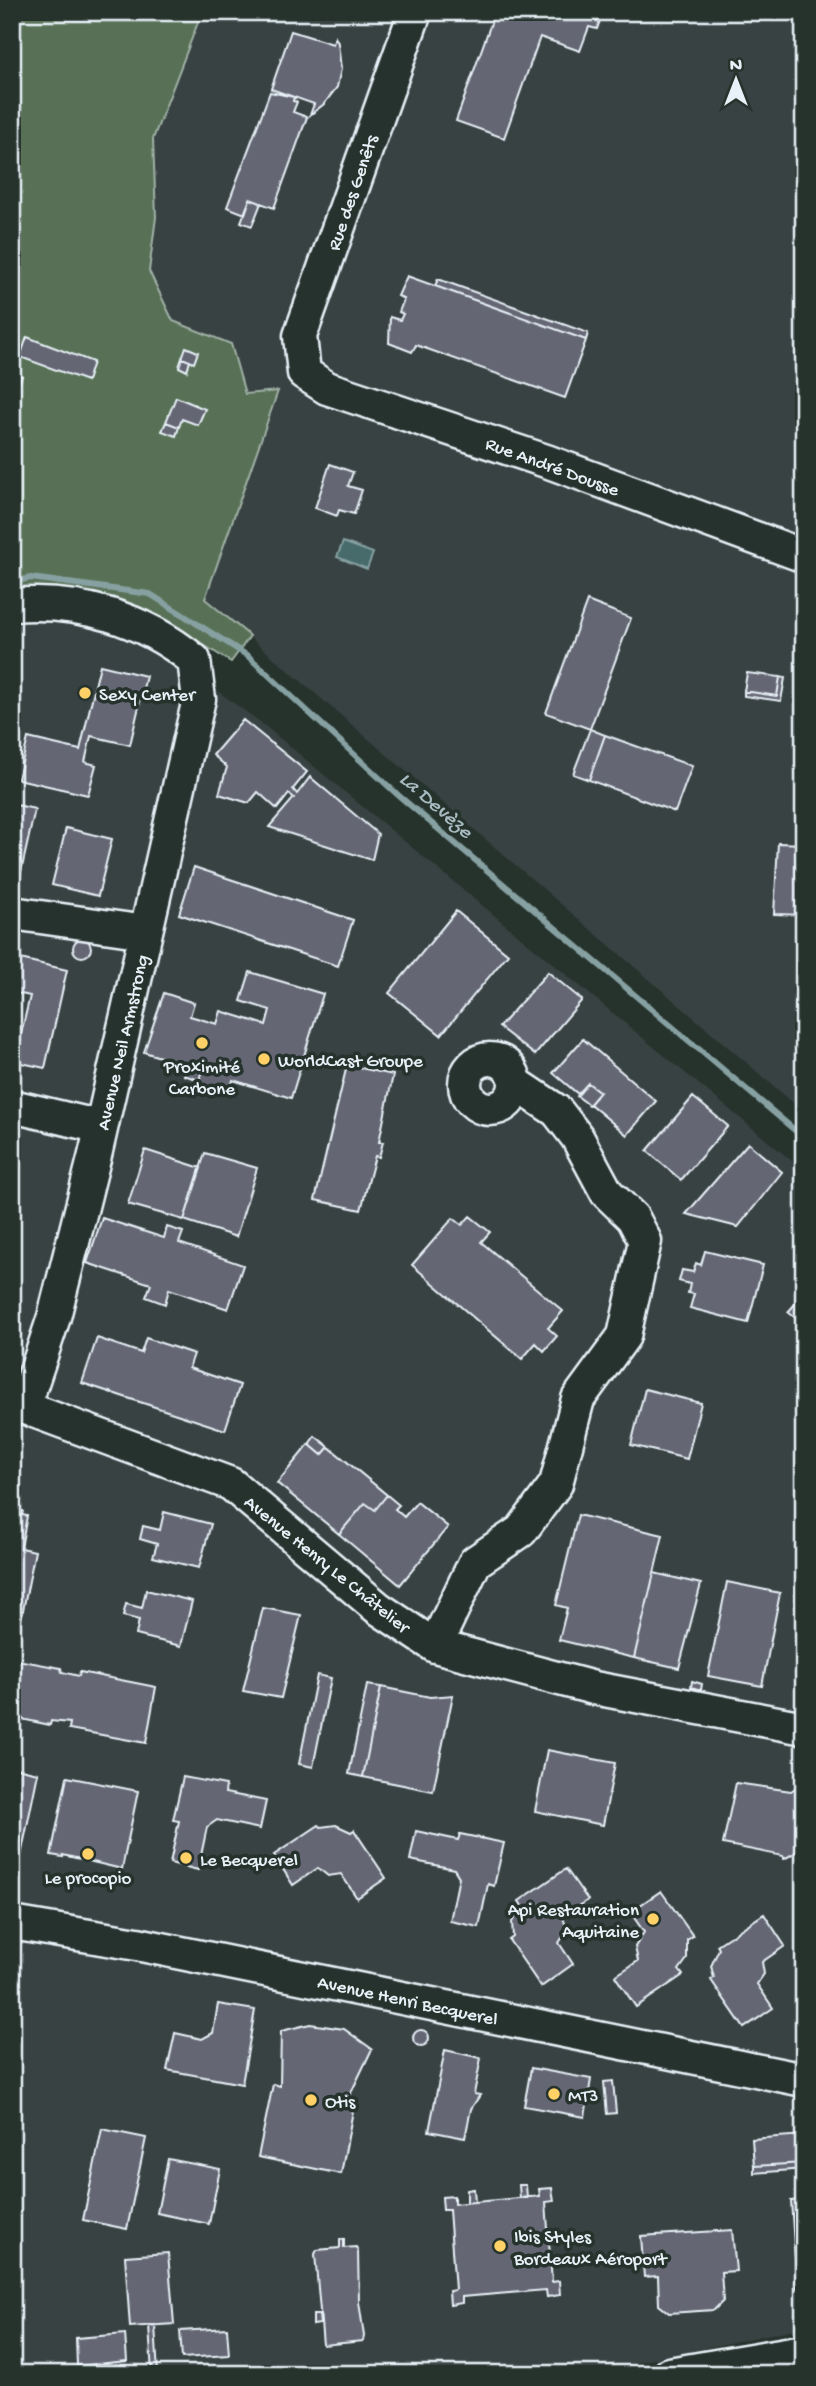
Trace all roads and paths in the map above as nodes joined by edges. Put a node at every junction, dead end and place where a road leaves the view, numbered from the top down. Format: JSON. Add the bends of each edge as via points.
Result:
{"nodes":[{"id":1,"x":415,"y":12,"type":"edge"},
{"id":2,"x":304,"y":373,"type":"joint"},
{"id":3,"x":804,"y":556,"type":"edge"},
{"id":4,"x":12,"y":605,"type":"edge"},
{"id":5,"x":12,"y":912,"type":"edge"},
{"id":6,"x":146,"y":932,"type":"junction"},
{"id":7,"x":515,"y":1083,"type":"dead end"},
{"id":8,"x":12,"y":1106,"type":"edge"},
{"id":9,"x":102,"y":1127,"type":"junction"},
{"id":10,"x":18,"y":1405,"type":"edge"},
{"id":11,"x":435,"y":1646,"type":"junction"},
{"id":12,"x":804,"y":1728,"type":"edge"},
{"id":13,"x":12,"y":1923,"type":"edge"},
{"id":14,"x":804,"y":2080,"type":"edge"},
{"id":15,"x":804,"y":2351,"type":"edge"},
{"id":16,"x":669,"y":2374,"type":"edge"}],
"edges":[{"from":1,"to":2,"type":"street","name":"Rue des Genêts","via":[[300,336]]},
{"from":2,"to":3,"type":"street","name":"Rue André Dousse","via":[[327,388],[549,462]]},
{"from":4,"to":6,"type":"street","name":"Avenue Neil Armstrong","via":[[88,609],[137,623],[194,660],[199,699]]},
{"from":5,"to":6,"type":"street"},
{"from":6,"to":9,"type":"street","name":"Avenue Neil Armstrong"},
{"from":7,"to":11,"type":"street","via":[[557,1111],[577,1137],[607,1193],[633,1218],[645,1241],[624,1336],[578,1399],[556,1484],[520,1531],[475,1562]]},
{"from":8,"to":9,"type":"street"},
{"from":9,"to":10,"type":"street","name":"Avenue Neil Armstrong","via":[[54,1317]]},
{"from":10,"to":11,"type":"street","name":"Avenue Henry Le Châtelier","via":[[232,1484],[378,1608]]},
{"from":11,"to":12,"type":"street","name":"Avenue Henry Le Châtelier","via":[[594,1688]]},
{"from":13,"to":14,"type":"street","name":"Avenue Henri Becquerel","via":[[137,1944]]},
{"from":15,"to":16,"type":"street"}]}
